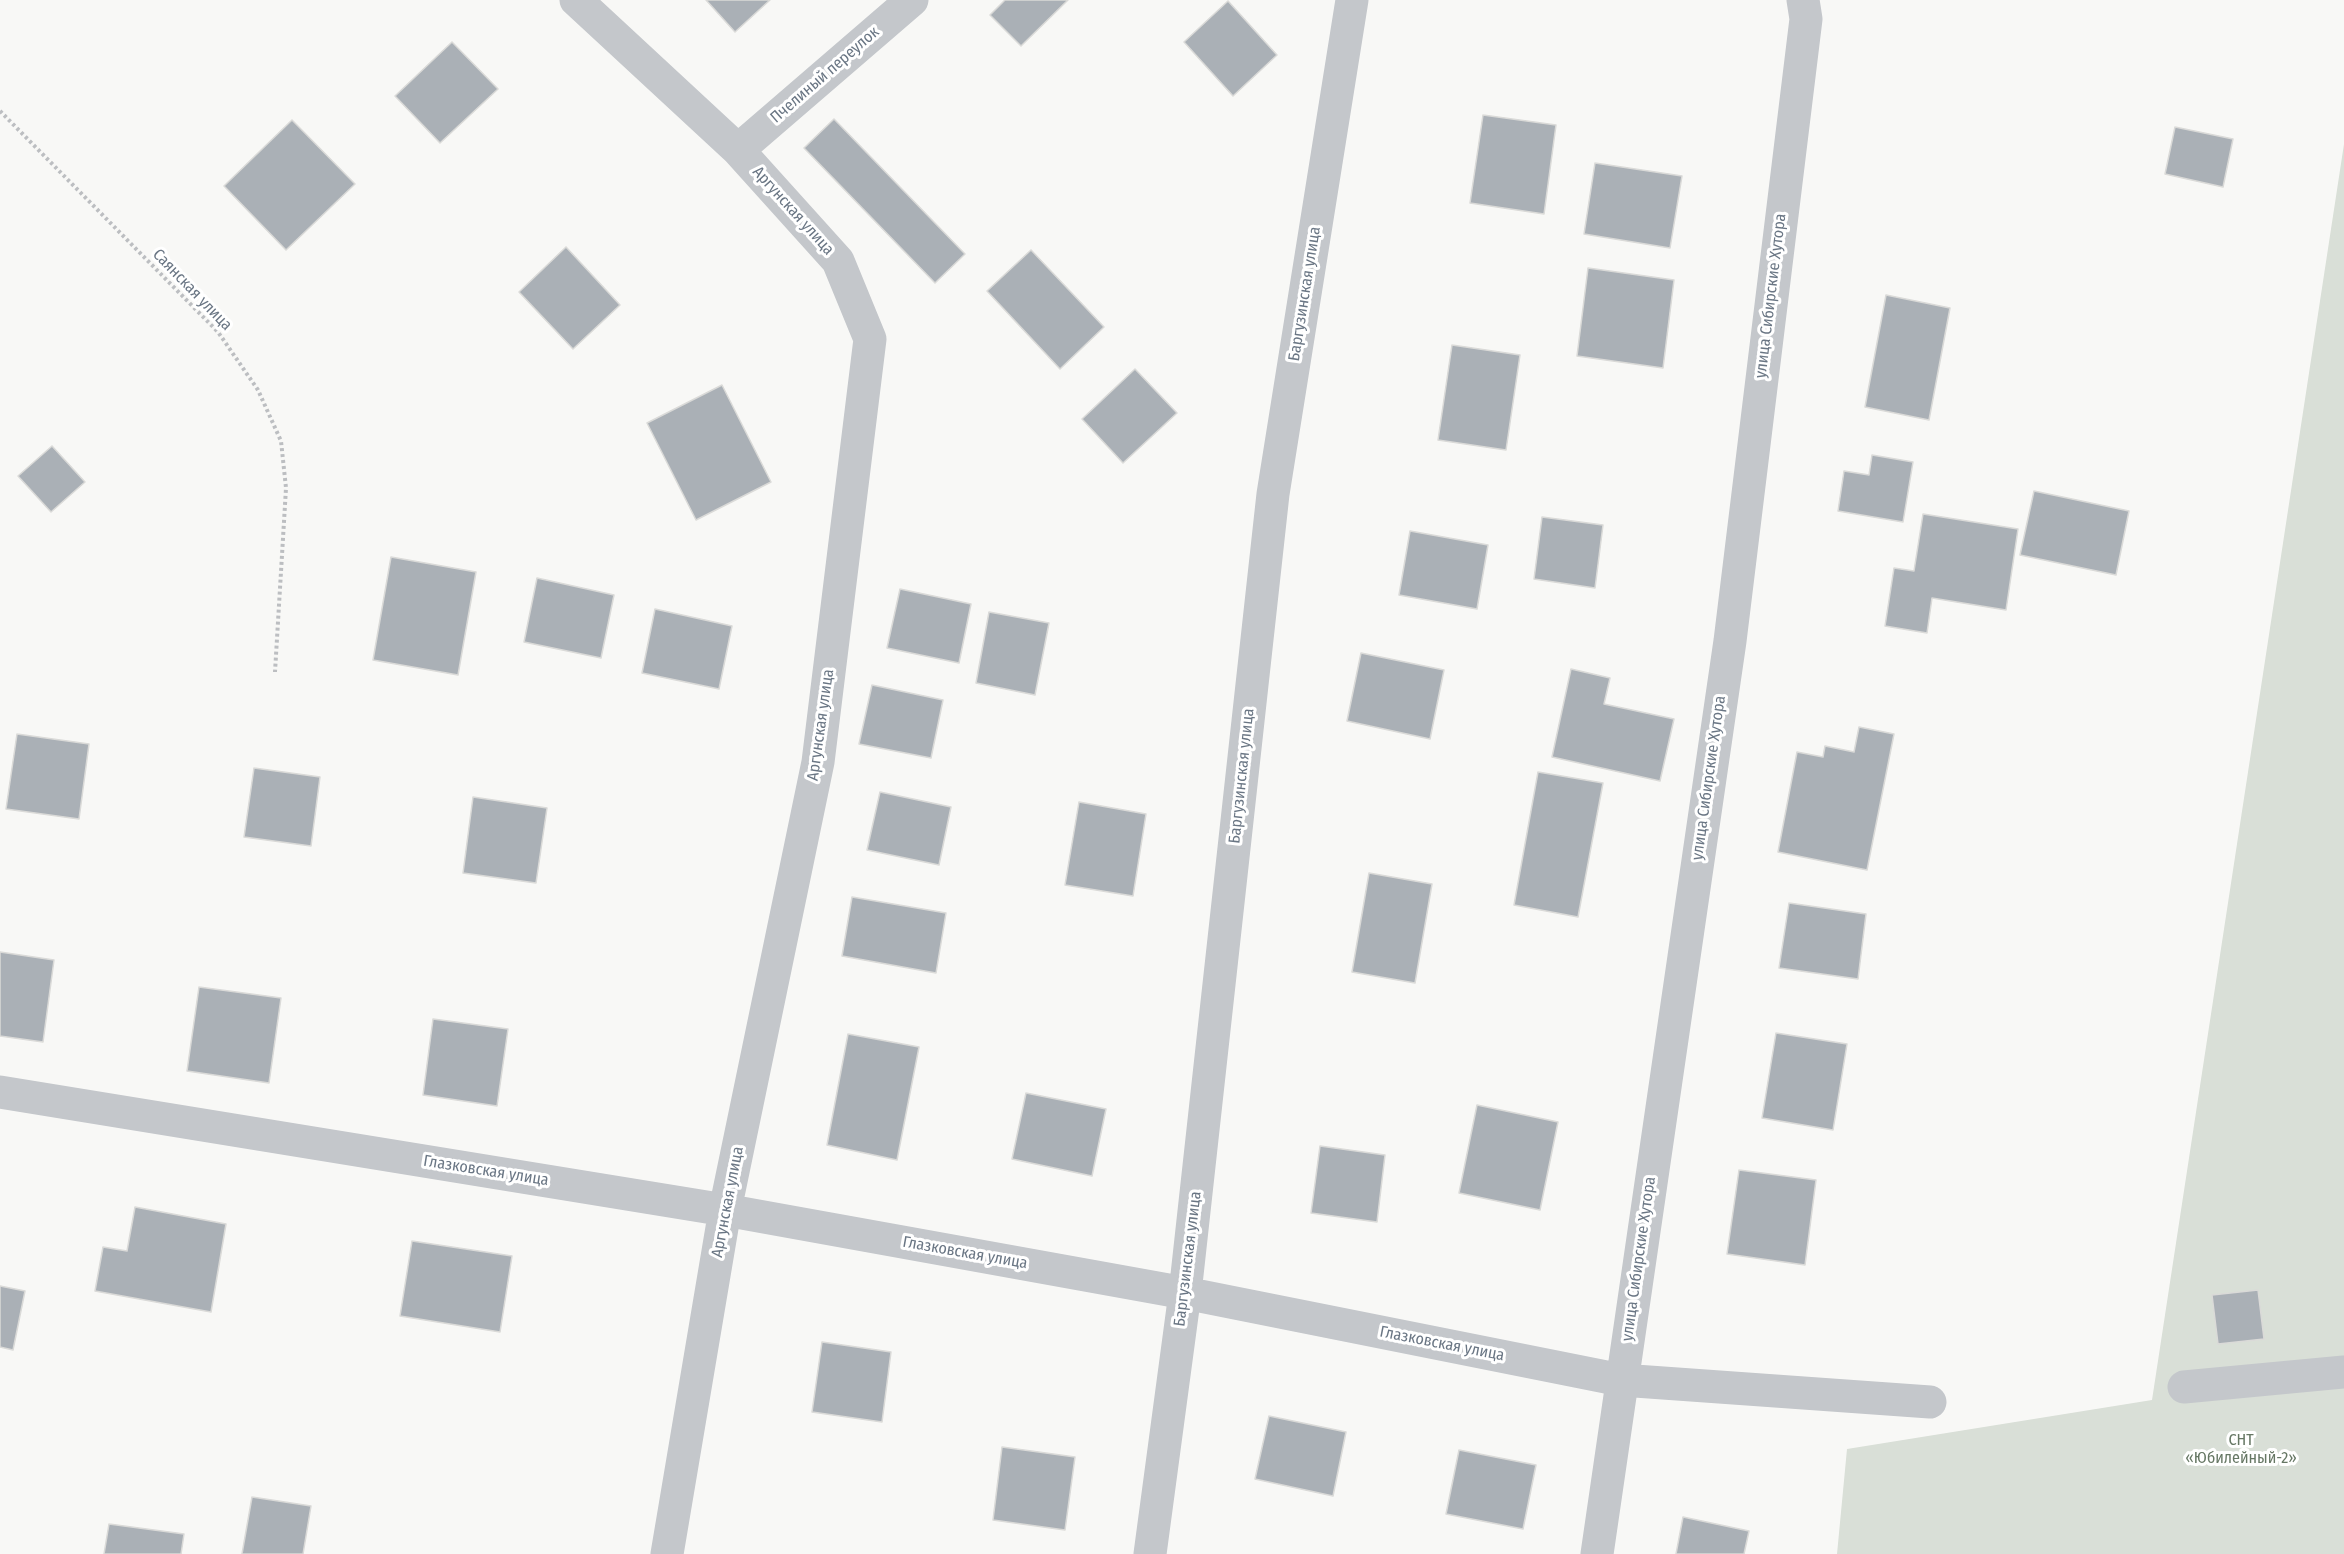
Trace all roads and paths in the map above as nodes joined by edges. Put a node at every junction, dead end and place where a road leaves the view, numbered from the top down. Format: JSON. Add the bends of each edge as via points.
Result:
{"nodes":[{"id":1,"x":576,"y":0,"type":"edge"},
{"id":2,"x":912,"y":0,"type":"edge"},
{"id":3,"x":1352,"y":0,"type":"edge"},
{"id":4,"x":1803,"y":0,"type":"edge"},
{"id":5,"x":0,"y":111,"type":"edge"},
{"id":6,"x":738,"y":150,"type":"junction"},
{"id":7,"x":275,"y":672,"type":"dead end"},
{"id":8,"x":0,"y":1092,"type":"edge"},
{"id":9,"x":725,"y":1210,"type":"junction"},
{"id":10,"x":1185,"y":1293,"type":"junction"},
{"id":11,"x":2344,"y":1372,"type":"edge"},
{"id":12,"x":1621,"y":1380,"type":"junction"},
{"id":13,"x":2184,"y":1387,"type":"dead end"},
{"id":14,"x":1930,"y":1402,"type":"dead end"},
{"id":15,"x":667,"y":1554,"type":"edge"},
{"id":16,"x":1150,"y":1554,"type":"edge"},
{"id":17,"x":1597,"y":1554,"type":"edge"}],
"edges":[{"from":1,"to":6,"type":"street","name":"Аргунская улица"},
{"from":2,"to":6,"type":"street","name":"Пчелиный переулок"},
{"from":3,"to":10,"type":"street","name":"Баргузинская улица","via":[[1273,494]]},
{"from":4,"to":12,"type":"street","name":"улица Сибирские Хутора","via":[[1806,19],[1730,641]]},
{"from":5,"to":7,"type":"path","name":"Саянская улица","via":[[218,332],[258,390],[281,441],[286,488]]},
{"from":6,"to":9,"type":"street","name":"Аргунская улица","via":[[838,261],[870,339],[818,762]]},
{"from":8,"to":9,"type":"street","name":"Глазковская улица"},
{"from":9,"to":10,"type":"street","name":"Глазковская улица"},
{"from":9,"to":15,"type":"street","name":"Аргунская улица"},
{"from":10,"to":12,"type":"street","name":"Глазковская улица"},
{"from":10,"to":16,"type":"street","name":"Баргузинская улица"},
{"from":11,"to":13,"type":"street"},
{"from":12,"to":14,"type":"street","name":"Глазковская улица"},
{"from":12,"to":17,"type":"street","name":"улица Сибирские Хутора"}]}
